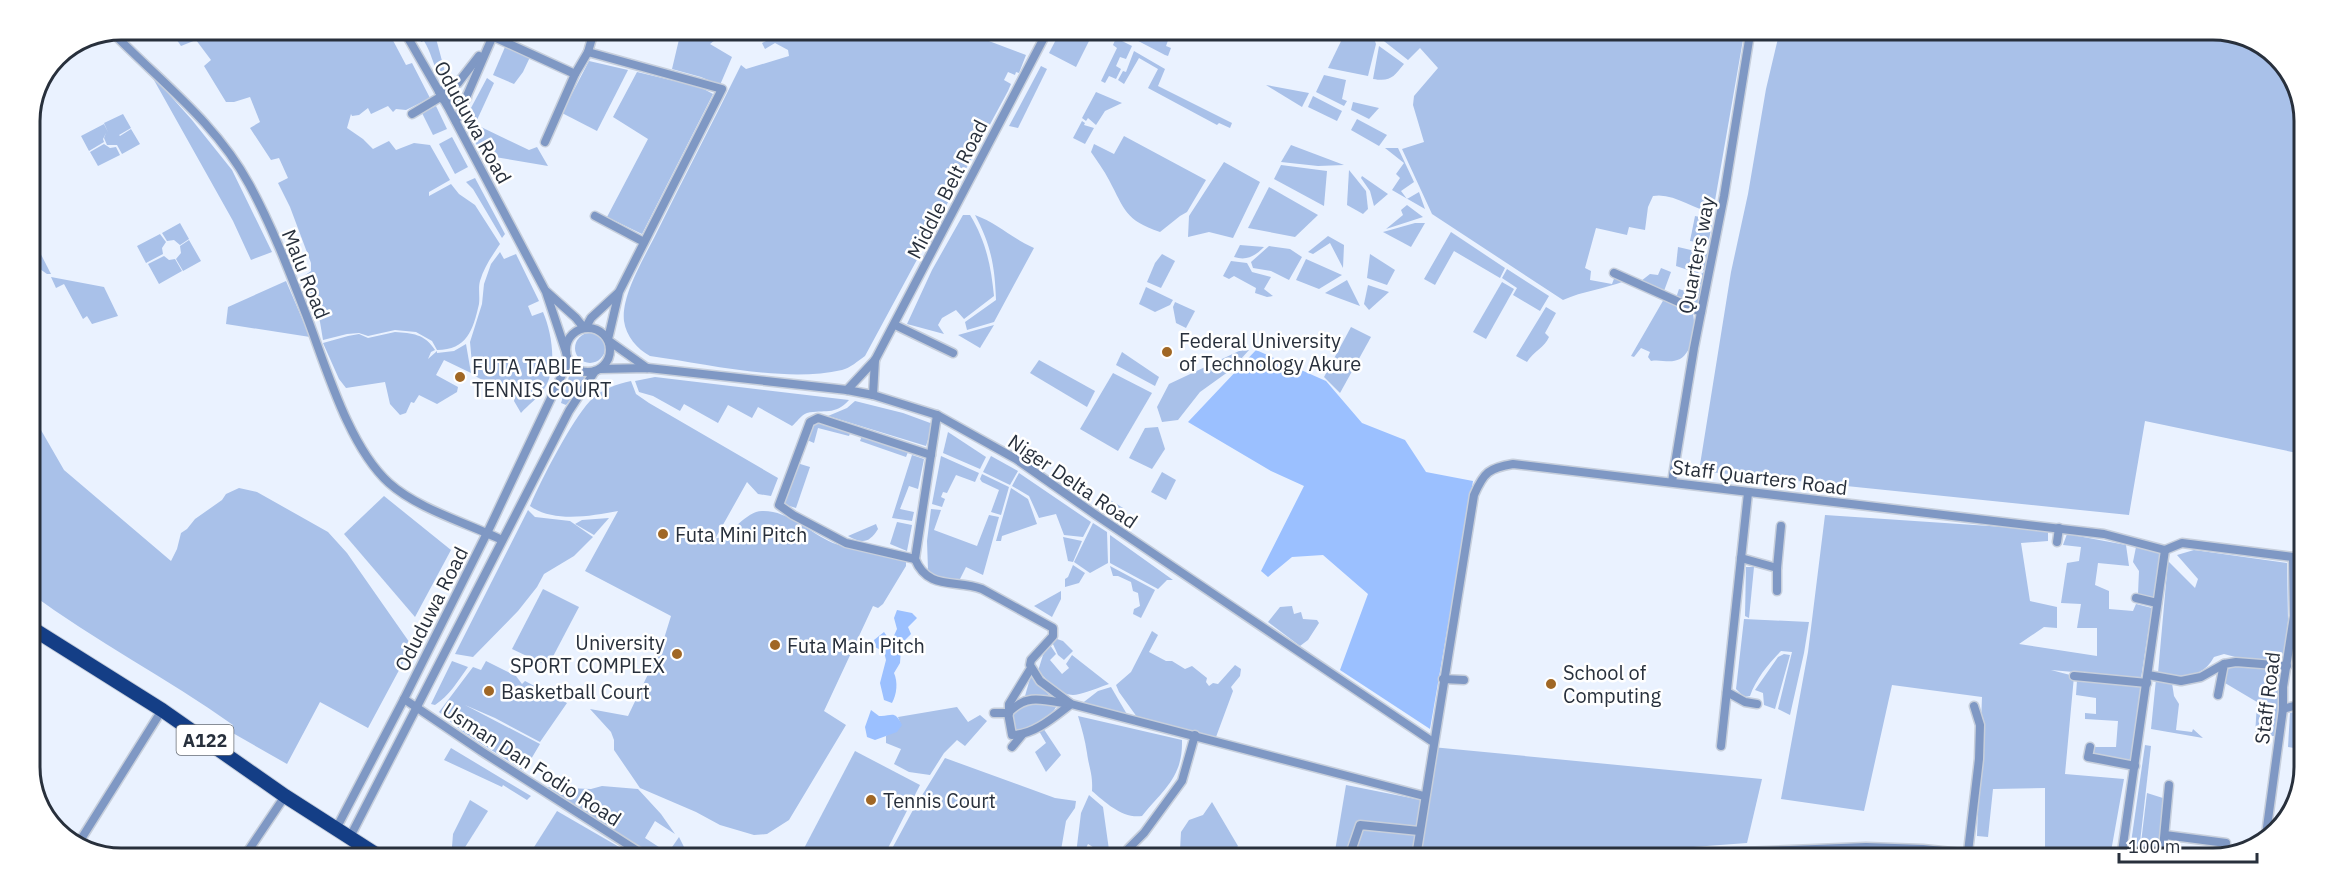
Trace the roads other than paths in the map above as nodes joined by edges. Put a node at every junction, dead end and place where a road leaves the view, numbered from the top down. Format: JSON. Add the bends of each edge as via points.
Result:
{"nodes":[{"id":1,"x":122,"y":41,"type":"edge"},
{"id":2,"x":410,"y":41,"type":"edge"},
{"id":3,"x":489,"y":41,"type":"edge"},
{"id":4,"x":491,"y":41,"type":"edge"},
{"id":5,"x":510,"y":41,"type":"edge"},
{"id":6,"x":591,"y":41,"type":"edge"},
{"id":7,"x":1042,"y":41,"type":"edge"},
{"id":8,"x":1749,"y":41,"type":"edge"},
{"id":9,"x":588,"y":52,"type":"junction"},
{"id":10,"x":575,"y":74,"type":"junction"},
{"id":11,"x":441,"y":96,"type":"junction"},
{"id":12,"x":467,"y":98,"type":"junction"},
{"id":13,"x":412,"y":114,"type":"dead end"},
{"id":14,"x":456,"y":121,"type":"junction"},
{"id":15,"x":544,"y":142,"type":"dead end"},
{"id":16,"x":595,"y":216,"type":"dead end"},
{"id":17,"x":644,"y":242,"type":"junction"},
{"id":18,"x":1614,"y":273,"type":"dead end"},
{"id":19,"x":546,"y":292,"type":"junction"},
{"id":20,"x":619,"y":292,"type":"junction"},
{"id":21,"x":1701,"y":312,"type":"junction"},
{"id":22,"x":895,"y":325,"type":"junction"},
{"id":23,"x":585,"y":327,"type":"junction"},
{"id":24,"x":609,"y":340,"type":"junction"},
{"id":25,"x":953,"y":353,"type":"dead end"},
{"id":26,"x":568,"y":356,"type":"junction"},
{"id":27,"x":875,"y":360,"type":"junction"},
{"id":28,"x":648,"y":368,"type":"junction"},
{"id":29,"x":598,"y":370,"type":"junction"},
{"id":30,"x":847,"y":390,"type":"junction"},
{"id":31,"x":873,"y":395,"type":"junction"},
{"id":32,"x":937,"y":415,"type":"junction"},
{"id":33,"x":931,"y":455,"type":"junction"},
{"id":34,"x":1672,"y":482,"type":"junction"},
{"id":35,"x":1748,"y":493,"type":"junction"},
{"id":36,"x":1781,"y":526,"type":"dead end"},
{"id":37,"x":2059,"y":528,"type":"junction"},
{"id":38,"x":487,"y":533,"type":"junction"},
{"id":39,"x":502,"y":540,"type":"junction"},
{"id":40,"x":2057,"y":542,"type":"dead end"},
{"id":41,"x":2166,"y":550,"type":"junction"},
{"id":42,"x":2294,"y":556,"type":"edge"},
{"id":43,"x":1741,"y":558,"type":"junction"},
{"id":44,"x":915,"y":559,"type":"junction"},
{"id":45,"x":1777,"y":568,"type":"junction"},
{"id":46,"x":1777,"y":591,"type":"dead end"},
{"id":47,"x":2136,"y":598,"type":"dead end"},
{"id":48,"x":2157,"y":603,"type":"junction"},
{"id":49,"x":2294,"y":616,"type":"edge"},
{"id":50,"x":41,"y":634,"type":"edge"},
{"id":51,"x":2224,"y":664,"type":"junction"},
{"id":52,"x":2287,"y":666,"type":"junction"},
{"id":53,"x":1031,"y":668,"type":"junction"},
{"id":54,"x":2073,"y":676,"type":"dead end"},
{"id":55,"x":1443,"y":679,"type":"junction"},
{"id":56,"x":2147,"y":679,"type":"junction"},
{"id":57,"x":1464,"y":680,"type":"dead end"},
{"id":58,"x":1727,"y":692,"type":"junction"},
{"id":59,"x":2218,"y":694,"type":"dead end"},
{"id":60,"x":404,"y":699,"type":"junction"},
{"id":61,"x":1757,"y":704,"type":"dead end"},
{"id":62,"x":1071,"y":705,"type":"junction"},
{"id":63,"x":1974,"y":706,"type":"dead end"},
{"id":64,"x":2294,"y":706,"type":"edge"},
{"id":65,"x":416,"y":707,"type":"junction"},
{"id":66,"x":2283,"y":709,"type":"junction"},
{"id":67,"x":162,"y":710,"type":"junction"},
{"id":68,"x":994,"y":712,"type":"dead end"},
{"id":69,"x":1008,"y":713,"type":"junction"},
{"id":70,"x":1022,"y":735,"type":"junction"},
{"id":71,"x":1195,"y":735,"type":"junction"},
{"id":72,"x":1433,"y":742,"type":"junction"},
{"id":73,"x":1722,"y":746,"type":"dead end"},
{"id":74,"x":1012,"y":747,"type":"dead end"},
{"id":75,"x":2090,"y":747,"type":"dead end"},
{"id":76,"x":2135,"y":766,"type":"junction"},
{"id":77,"x":2169,"y":785,"type":"dead end"},
{"id":78,"x":359,"y":786,"type":"junction"},
{"id":79,"x":371,"y":793,"type":"junction"},
{"id":80,"x":285,"y":796,"type":"junction"},
{"id":81,"x":1424,"y":796,"type":"junction"},
{"id":82,"x":336,"y":829,"type":"junction"},
{"id":83,"x":2267,"y":829,"type":"edge"},
{"id":84,"x":1419,"y":831,"type":"junction"},
{"id":85,"x":2165,"y":835,"type":"junction"},
{"id":86,"x":350,"y":837,"type":"junction"},
{"id":87,"x":82,"y":838,"type":"edge"},
{"id":88,"x":2225,"y":847,"type":"edge"},
{"id":89,"x":250,"y":848,"type":"edge"},
{"id":90,"x":366,"y":848,"type":"edge"},
{"id":91,"x":633,"y":848,"type":"edge"},
{"id":92,"x":1129,"y":848,"type":"edge"},
{"id":93,"x":1352,"y":848,"type":"edge"},
{"id":94,"x":1417,"y":848,"type":"edge"},
{"id":95,"x":1846,"y":848,"type":"edge"},
{"id":96,"x":1886,"y":848,"type":"edge"},
{"id":97,"x":1968,"y":848,"type":"edge"},
{"id":98,"x":2122,"y":848,"type":"edge"},
{"id":99,"x":2164,"y":848,"type":"edge"}],
"edges":[{"from":1,"to":38,"type":"street","name":"Malu Road","via":[[208,126],[244,176],[290,275],[331,383],[364,452],[377,470],[405,494]]},
{"from":2,"to":11,"type":"street","name":"Oduduwa Road"},
{"from":3,"to":11,"type":"street","via":[[458,83]]},
{"from":4,"to":12,"type":"street"},
{"from":5,"to":10,"type":"street"},
{"from":6,"to":9,"type":"street"},
{"from":7,"to":22,"type":"street","name":"Middle Belt Road"},
{"from":8,"to":21,"type":"street","name":"Quarters way"},
{"from":9,"to":10,"type":"street"},
{"from":9,"to":17,"type":"street","via":[[722,89]]},
{"from":10,"to":15,"type":"street"},
{"from":11,"to":12,"type":"street"},
{"from":11,"to":13,"type":"street"},
{"from":11,"to":14,"type":"street","name":"Oduduwa Road"},
{"from":12,"to":14,"type":"street"},
{"from":14,"to":19,"type":"street","name":"Oduduwa Road"},
{"from":16,"to":17,"type":"street"},
{"from":17,"to":20,"type":"street"},
{"from":18,"to":21,"type":"street"},
{"from":19,"to":23,"type":"street"},
{"from":19,"to":26,"type":"street"},
{"from":20,"to":23,"type":"street"},
{"from":20,"to":24,"type":"street"},
{"from":21,"to":34,"type":"street","name":"Quarters way"},
{"from":22,"to":25,"type":"street"},
{"from":22,"to":27,"type":"street","name":"Middle Belt Road"},
{"from":23,"to":24,"type":"street","via":[[602,332]]},
{"from":23,"to":26,"type":"street","via":[[570,337]]},
{"from":24,"to":28,"type":"street"},
{"from":24,"to":29,"type":"street","via":[[610,357]]},
{"from":26,"to":29,"type":"street","via":[[580,370]]},
{"from":26,"to":38,"type":"street","name":"Oduduwa Road"},
{"from":27,"to":30,"type":"street","name":"Middle Belt Road"},
{"from":27,"to":31,"type":"street","name":"Middle Belt Road"},
{"from":28,"to":29,"type":"street","name":"Niger Delta Road"},
{"from":28,"to":30,"type":"street","name":"Niger Delta Road"},
{"from":29,"to":39,"type":"street","via":[[569,411]]},
{"from":30,"to":31,"type":"street","name":"Niger Delta Road"},
{"from":31,"to":32,"type":"street","name":"Niger Delta Road"},
{"from":32,"to":33,"type":"street"},
{"from":32,"to":72,"type":"street","name":"Niger Delta Road","via":[[1016,459]]},
{"from":33,"to":44,"type":"street"},
{"from":33,"to":44,"type":"street","via":[[818,418],[810,422],[779,505],[846,543]]},
{"from":34,"to":35,"type":"street","name":"Staff Quarters Road"},
{"from":34,"to":55,"type":"street","name":"Staff Quarters Road","via":[[1514,464],[1488,471],[1474,495]]},
{"from":35,"to":37,"type":"street","name":"Staff Quarters Road"},
{"from":35,"to":43,"type":"street"},
{"from":36,"to":45,"type":"street"},
{"from":37,"to":40,"type":"street"},
{"from":37,"to":41,"type":"street","name":"Staff Quarters Road","via":[[2104,534]]},
{"from":38,"to":39,"type":"street","name":"Malu Road"},
{"from":38,"to":60,"type":"street","name":"Oduduwa Road"},
{"from":39,"to":65,"type":"street"},
{"from":41,"to":42,"type":"street","name":"Staff Quarters Road","via":[[2182,543]]},
{"from":41,"to":48,"type":"street"},
{"from":43,"to":45,"type":"street"},
{"from":43,"to":58,"type":"street"},
{"from":44,"to":53,"type":"street","via":[[920,571],[931,579],[982,589],[1053,628],[1053,636],[1032,660]]},
{"from":45,"to":46,"type":"street"},
{"from":47,"to":48,"type":"street"},
{"from":48,"to":56,"type":"street"},
{"from":49,"to":52,"type":"street","name":"Staff Road"},
{"from":50,"to":67,"type":"highway","number":"A122"},
{"from":51,"to":52,"type":"street"},
{"from":51,"to":56,"type":"street","via":[[2201,678]]},
{"from":51,"to":59,"type":"street"},
{"from":52,"to":66,"type":"street","name":"Staff Road"},
{"from":53,"to":62,"type":"street","via":[[1040,681]]},
{"from":53,"to":69,"type":"street","via":[[1009,704]]},
{"from":54,"to":56,"type":"street"},
{"from":55,"to":57,"type":"street"},
{"from":55,"to":72,"type":"street","name":"Staff Quarters Road"},
{"from":56,"to":76,"type":"street"},
{"from":58,"to":61,"type":"street"},
{"from":58,"to":73,"type":"street"},
{"from":60,"to":65,"type":"street","name":"Usman Dan Fodio Road"},
{"from":60,"to":78,"type":"street","name":"Oduduwa Road"},
{"from":62,"to":69,"type":"street","via":[[1034,698],[1017,704]]},
{"from":62,"to":70,"type":"street"},
{"from":62,"to":71,"type":"street"},
{"from":63,"to":97,"type":"street","via":[[1980,725],[1979,759]]},
{"from":64,"to":66,"type":"street"},
{"from":65,"to":79,"type":"street"},
{"from":65,"to":91,"type":"street","name":"Usman Dan Fodio Road"},
{"from":66,"to":83,"type":"street","name":"Staff Road"},
{"from":67,"to":80,"type":"highway","number":"A122"},
{"from":67,"to":87,"type":"street"},
{"from":68,"to":69,"type":"street"},
{"from":69,"to":70,"type":"street","via":[[1012,735]]},
{"from":70,"to":74,"type":"street"},
{"from":71,"to":81,"type":"street"},
{"from":71,"to":92,"type":"street","via":[[1182,781]]},
{"from":72,"to":81,"type":"street","name":"Staff Quarters Road"},
{"from":75,"to":76,"type":"street","via":[[2088,757]]},
{"from":76,"to":98,"type":"street"},
{"from":77,"to":85,"type":"street"},
{"from":78,"to":79,"type":"street"},
{"from":78,"to":82,"type":"street","name":"Oduduwa Road"},
{"from":79,"to":86,"type":"street"},
{"from":80,"to":82,"type":"highway","number":"A122"},
{"from":80,"to":89,"type":"street"},
{"from":81,"to":84,"type":"street","name":"Staff Quarters Road"},
{"from":82,"to":86,"type":"highway","number":"A122"},
{"from":84,"to":93,"type":"street","via":[[1360,825]]},
{"from":84,"to":94,"type":"street","name":"Staff Quarters Road"},
{"from":85,"to":88,"type":"street","via":[[2226,843]]},
{"from":85,"to":99,"type":"street"},
{"from":86,"to":90,"type":"highway","number":"A122"},
{"from":95,"to":96,"type":"street"}]}
